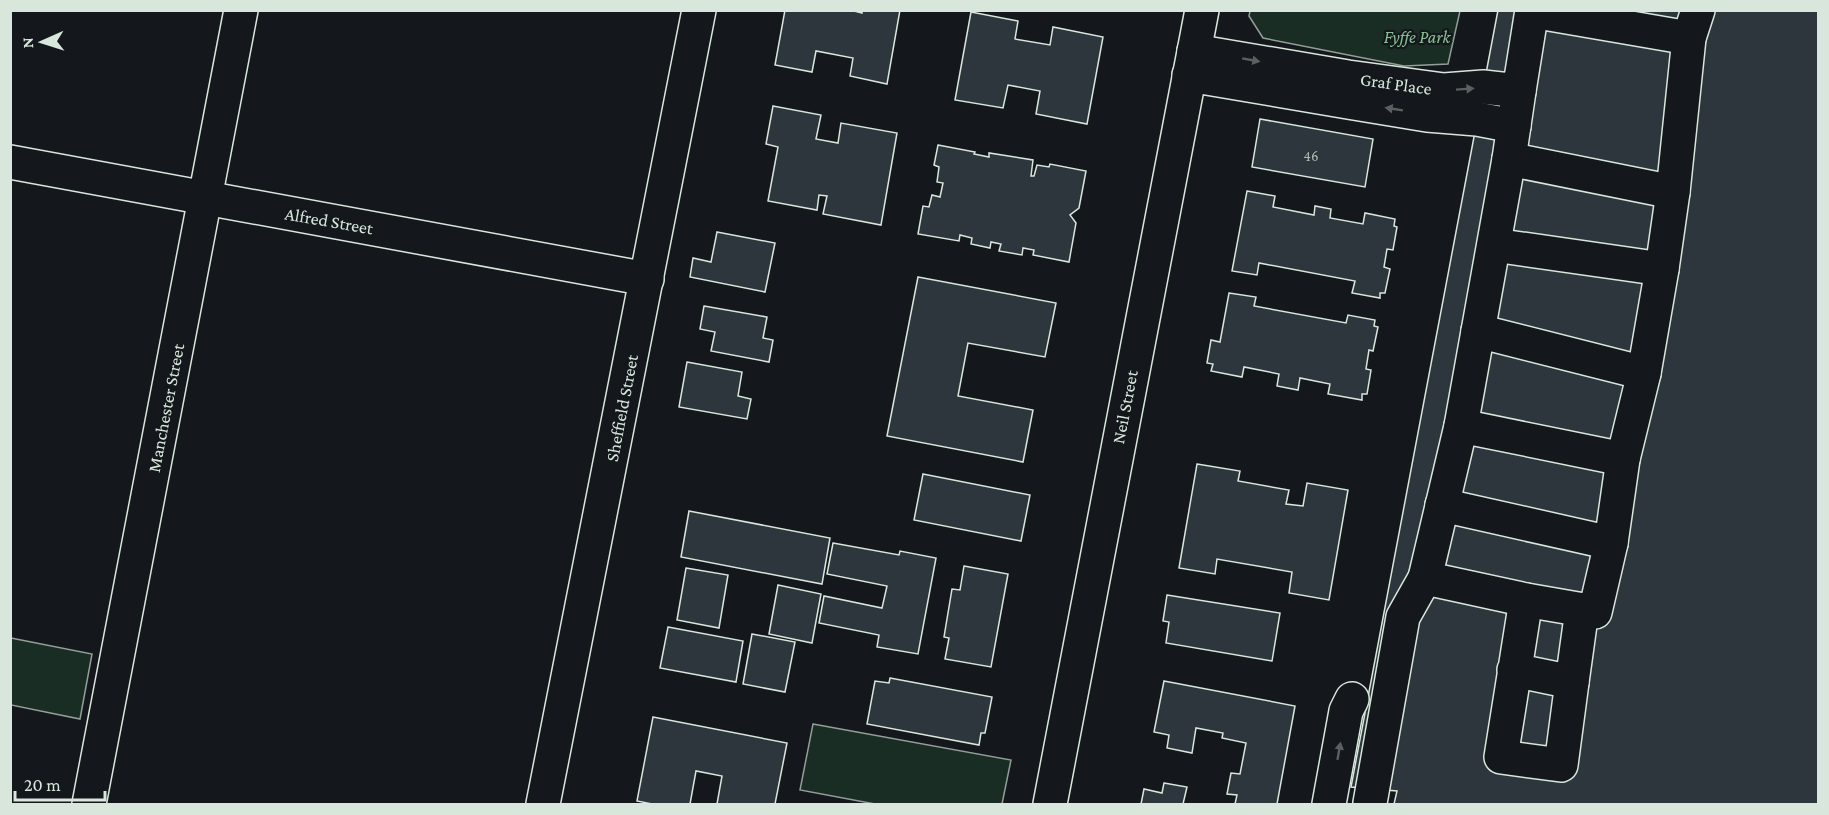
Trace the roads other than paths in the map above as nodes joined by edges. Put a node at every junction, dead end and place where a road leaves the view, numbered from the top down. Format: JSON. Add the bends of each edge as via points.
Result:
{"nodes":[{"id":1,"x":241,"y":10,"type":"edge"},
{"id":2,"x":699,"y":10,"type":"edge"},
{"id":3,"x":1202,"y":10,"type":"edge"},
{"id":4,"x":1532,"y":11,"type":"edge"},
{"id":5,"x":1694,"y":24,"type":"edge"},
{"id":6,"x":1191,"y":63,"type":"junction"},
{"id":7,"x":1519,"y":91,"type":"junction"},
{"id":8,"x":1514,"y":126,"type":"junction"},
{"id":9,"x":1509,"y":159,"type":"junction"},
{"id":10,"x":10,"y":162,"type":"edge"},
{"id":11,"x":1673,"y":192,"type":"junction"},
{"id":12,"x":206,"y":198,"type":"junction"},
{"id":13,"x":1494,"y":245,"type":"junction"},
{"id":14,"x":1662,"y":269,"type":"junction"},
{"id":15,"x":647,"y":279,"type":"junction"},
{"id":16,"x":1478,"y":331,"type":"junction"},
{"id":17,"x":1644,"y":373,"type":"junction"},
{"id":18,"x":1461,"y":426,"type":"junction"},
{"id":19,"x":1623,"y":459,"type":"junction"},
{"id":20,"x":1442,"y":505,"type":"junction"},
{"id":21,"x":1611,"y":543,"type":"junction"},
{"id":22,"x":1425,"y":578,"type":"junction"},
{"id":23,"x":1526,"y":600,"type":"junction"},
{"id":24,"x":1582,"y":610,"type":"junction"},
{"id":25,"x":1514,"y":670,"type":"junction"},
{"id":26,"x":1572,"y":682,"type":"junction"},
{"id":27,"x":1352,"y":699,"type":"dead end"},
{"id":28,"x":1370,"y":803,"type":"dead end"},
{"id":29,"x":89,"y":804,"type":"edge"},
{"id":30,"x":543,"y":804,"type":"edge"},
{"id":31,"x":1050,"y":804,"type":"edge"},
{"id":32,"x":1329,"y":804,"type":"edge"}],
"edges":[{"from":1,"to":12,"type":"street","name":"Manchester Street"},
{"from":2,"to":15,"type":"street","name":"Sheffield Street"},
{"from":3,"to":6,"type":"street","name":"Neil Street"},
{"from":4,"to":5,"type":"street"},
{"from":4,"to":7,"type":"street"},
{"from":5,"to":11,"type":"street"},
{"from":6,"to":7,"type":"street","name":"Graf Place","one_way":true,"via":[[1444,90],[1483,87]]},
{"from":8,"to":6,"type":"street","name":"Graf Place","one_way":true,"via":[[1393,109]]},
{"from":6,"to":31,"type":"street","name":"Neil Street"},
{"from":7,"to":8,"type":"street"},
{"from":8,"to":9,"type":"street"},
{"from":9,"to":11,"type":"street"},
{"from":9,"to":13,"type":"street"},
{"from":10,"to":12,"type":"street","name":"Alfred Street"},
{"from":11,"to":14,"type":"street"},
{"from":12,"to":15,"type":"street","name":"Alfred Street"},
{"from":12,"to":29,"type":"street","name":"Manchester Street"},
{"from":13,"to":14,"type":"street"},
{"from":13,"to":16,"type":"street"},
{"from":14,"to":17,"type":"street"},
{"from":15,"to":30,"type":"street","name":"Sheffield Street"},
{"from":16,"to":17,"type":"street"},
{"from":16,"to":18,"type":"street"},
{"from":17,"to":19,"type":"street"},
{"from":18,"to":19,"type":"street"},
{"from":18,"to":20,"type":"street"},
{"from":19,"to":21,"type":"street"},
{"from":20,"to":21,"type":"street"},
{"from":20,"to":22,"type":"street"},
{"from":21,"to":24,"type":"street","via":[[1595,612]]},
{"from":22,"to":23,"type":"street"},
{"from":22,"to":28,"type":"street","via":[[1403,617]]},
{"from":23,"to":24,"type":"street"},
{"from":23,"to":25,"type":"street"},
{"from":24,"to":26,"type":"street"},
{"from":25,"to":26,"type":"street"},
{"from":25,"to":26,"type":"street","via":[[1501,757],[1561,765]]},
{"from":32,"to":27,"type":"street","one_way":true,"via":[[1346,711]]}]}
